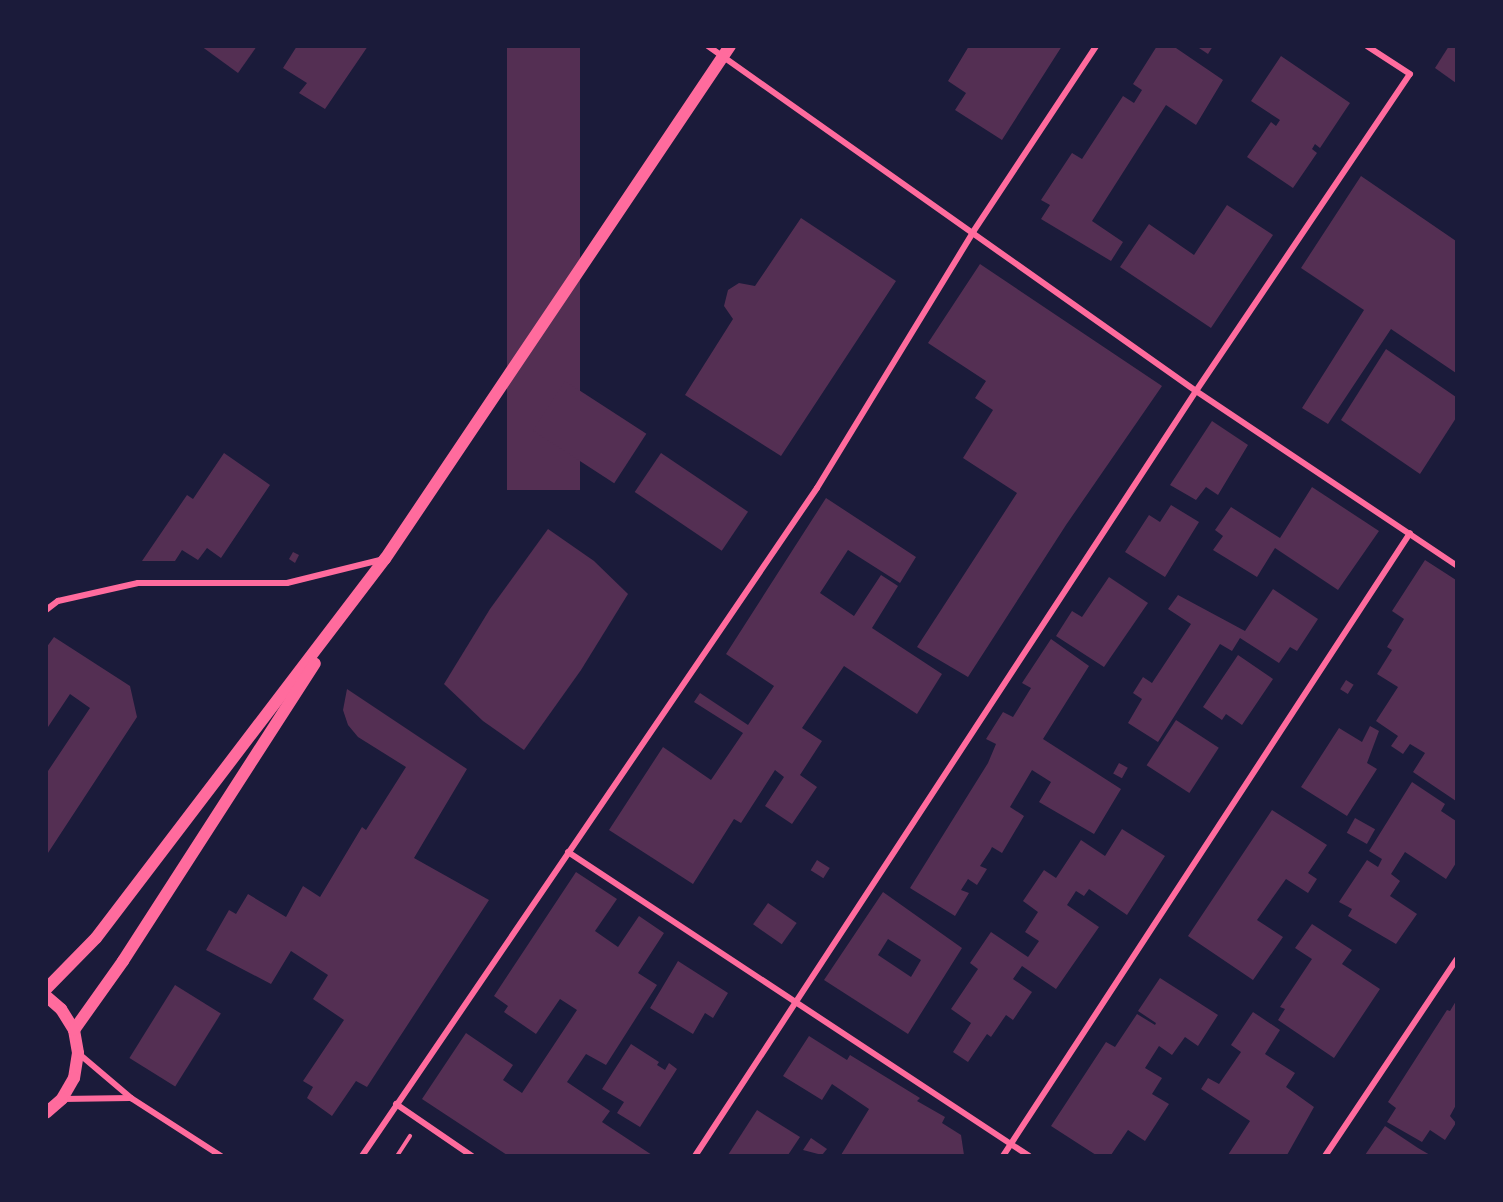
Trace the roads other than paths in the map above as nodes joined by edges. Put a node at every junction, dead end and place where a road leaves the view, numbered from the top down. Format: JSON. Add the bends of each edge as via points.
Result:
{"nodes":[{"id":1,"x":708,"y":46,"type":"edge"},
{"id":2,"x":730,"y":46,"type":"edge"},
{"id":3,"x":1096,"y":46,"type":"edge"},
{"id":4,"x":1366,"y":46,"type":"edge"},
{"id":5,"x":722,"y":58,"type":"junction"},
{"id":6,"x":973,"y":232,"type":"junction"},
{"id":7,"x":1196,"y":390,"type":"junction"},
{"id":8,"x":1410,"y":533,"type":"junction"},
{"id":9,"x":385,"y":559,"type":"junction"},
{"id":10,"x":1456,"y":565,"type":"edge"},
{"id":11,"x":364,"y":586,"type":"junction"},
{"id":12,"x":46,"y":610,"type":"edge"},
{"id":13,"x":568,"y":852,"type":"junction"},
{"id":14,"x":1456,"y":960,"type":"edge"},
{"id":15,"x":46,"y":989,"type":"edge"},
{"id":16,"x":46,"y":996,"type":"edge"},
{"id":17,"x":795,"y":1005,"type":"junction"},
{"id":18,"x":74,"y":1029,"type":"junction"},
{"id":19,"x":78,"y":1053,"type":"junction"},
{"id":20,"x":131,"y":1098,"type":"junction"},
{"id":21,"x":62,"y":1099,"type":"junction"},
{"id":22,"x":396,"y":1104,"type":"junction"},
{"id":23,"x":46,"y":1113,"type":"edge"},
{"id":24,"x":1011,"y":1143,"type":"junction"},
{"id":25,"x":220,"y":1155,"type":"edge"},
{"id":26,"x":362,"y":1155,"type":"edge"},
{"id":27,"x":472,"y":1155,"type":"edge"},
{"id":28,"x":695,"y":1155,"type":"edge"},
{"id":29,"x":1003,"y":1155,"type":"edge"},
{"id":30,"x":1029,"y":1155,"type":"edge"},
{"id":31,"x":1325,"y":1155,"type":"edge"}],
"edges":[{"from":1,"to":5,"type":"street"},
{"from":2,"to":5,"type":"main road"},
{"from":3,"to":6,"type":"street"},
{"from":4,"to":7,"type":"street","via":[[1410,74]]},
{"from":5,"to":6,"type":"street"},
{"from":5,"to":9,"type":"main road"},
{"from":6,"to":7,"type":"street"},
{"from":6,"to":13,"type":"street","via":[[817,488]]},
{"from":7,"to":8,"type":"street"},
{"from":7,"to":17,"type":"street"},
{"from":8,"to":10,"type":"street"},
{"from":8,"to":24,"type":"street"},
{"from":9,"to":11,"type":"main road"},
{"from":9,"to":12,"type":"street","via":[[287,583],[138,583],[58,601]]},
{"from":11,"to":15,"type":"main road","via":[[96,938]]},
{"from":11,"to":18,"type":"main road","via":[[123,961]]},
{"from":13,"to":17,"type":"street"},
{"from":13,"to":22,"type":"street"},
{"from":14,"to":31,"type":"street"},
{"from":16,"to":18,"type":"main road","via":[[61,1009]]},
{"from":17,"to":24,"type":"street"},
{"from":17,"to":28,"type":"street"},
{"from":18,"to":19,"type":"main road"},
{"from":19,"to":20,"type":"street"},
{"from":19,"to":21,"type":"main road","via":[[74,1078]]},
{"from":20,"to":21,"type":"street"},
{"from":20,"to":25,"type":"street"},
{"from":21,"to":23,"type":"main road"},
{"from":22,"to":26,"type":"street"},
{"from":22,"to":27,"type":"street"},
{"from":24,"to":29,"type":"street"},
{"from":24,"to":30,"type":"street"}]}
